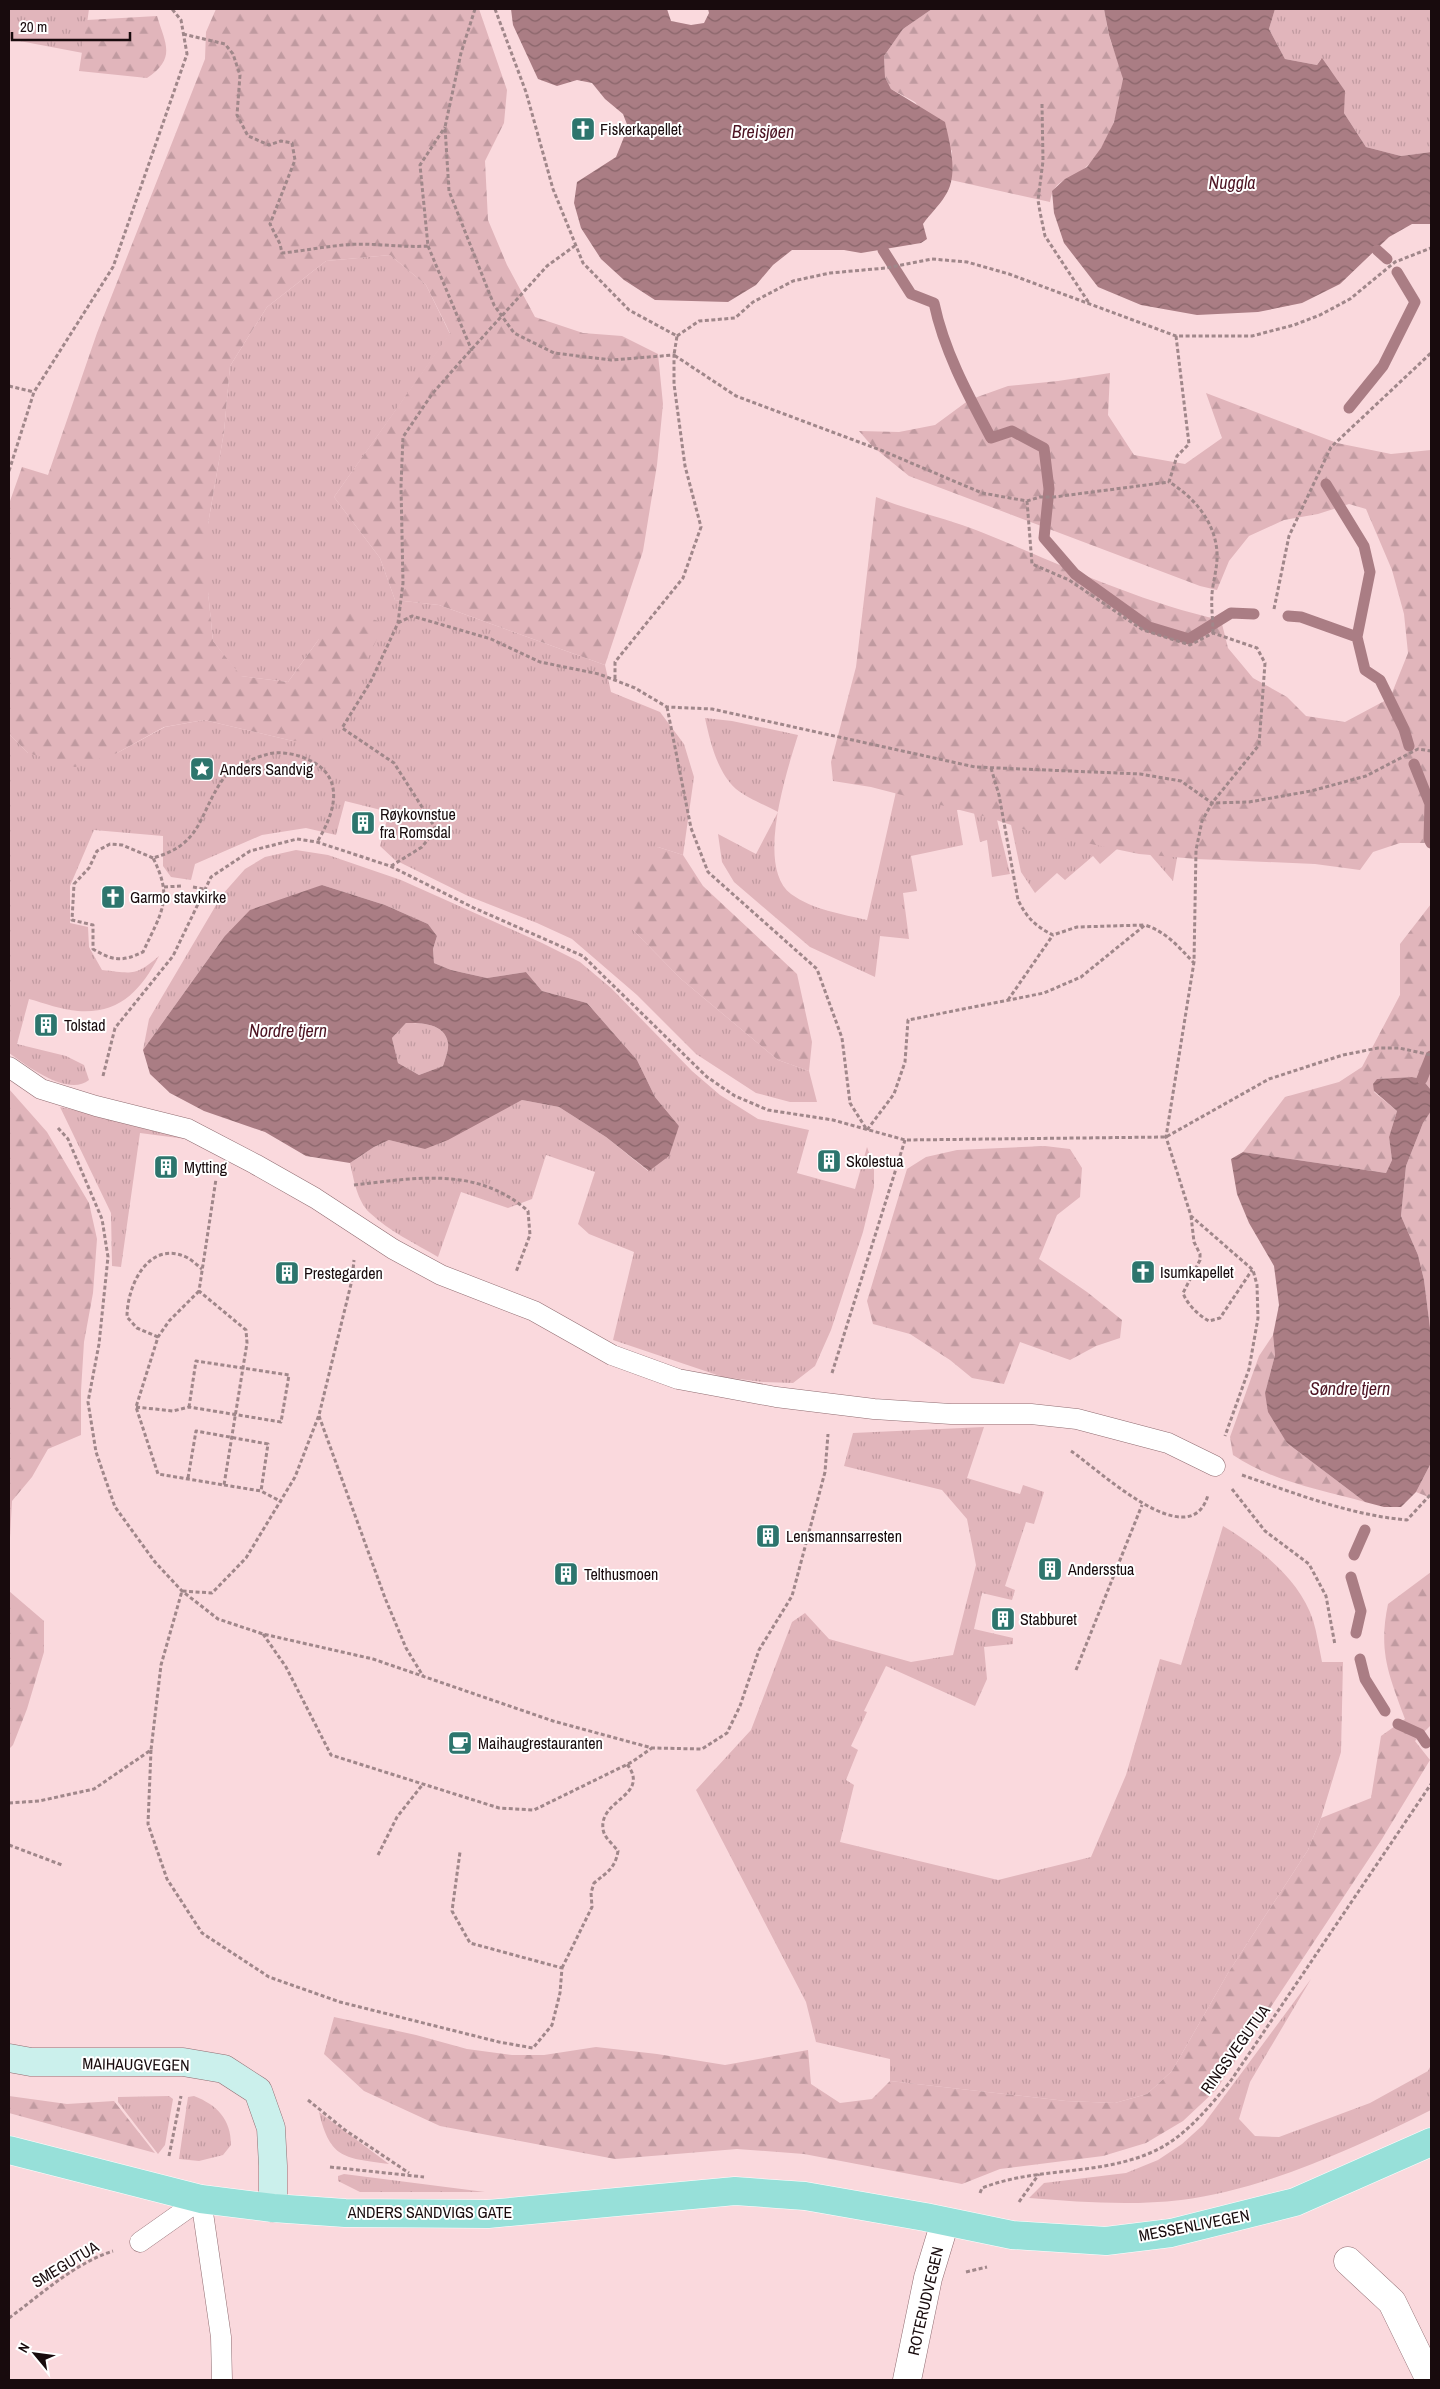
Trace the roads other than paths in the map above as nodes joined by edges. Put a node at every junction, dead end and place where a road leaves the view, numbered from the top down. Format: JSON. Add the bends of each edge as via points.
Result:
{"nodes":[{"id":1,"x":9,"y":1067,"type":"edge"},
{"id":2,"x":1215,"y":1466,"type":"road end"},
{"id":3,"x":9,"y":2058,"type":"edge"},
{"id":4,"x":1431,"y":2142,"type":"edge"},
{"id":5,"x":9,"y":2150,"type":"edge"},
{"id":6,"x":200,"y":2199,"type":"junction"},
{"id":7,"x":273,"y":2208,"type":"junction"},
{"id":8,"x":944,"y":2222,"type":"junction"},
{"id":9,"x":140,"y":2242,"type":"road end"},
{"id":10,"x":1348,"y":2261,"type":"dead end"},
{"id":11,"x":222,"y":2380,"type":"edge"},
{"id":12,"x":907,"y":2380,"type":"edge"},
{"id":13,"x":1430,"y":2380,"type":"edge"}],
"edges":[{"from":1,"to":2,"type":"lane","via":[[41,1089],[188,1129],[315,1198],[441,1275],[534,1311],[612,1355],[678,1379],[827,1404],[908,1412],[1031,1414],[1077,1419],[1168,1443]]},
{"from":3,"to":7,"type":"street","name":"MAIHAUGVEGEN","via":[[31,2062],[183,2062],[224,2069],[258,2091],[271,2128]]},
{"from":4,"to":8,"type":"main road","name":"MESSENLIVEGEN","via":[[1295,2202],[1171,2233],[1106,2241],[1064,2240],[1012,2235]]},
{"from":5,"to":6,"type":"main road","name":"ANDERS SANDVIGS GATE"},
{"from":6,"to":7,"type":"main road","name":"ANDERS SANDVIGS GATE"},
{"from":6,"to":9,"type":"lane"},
{"from":6,"to":11,"type":"lane","via":[[221,2337]]},
{"from":7,"to":8,"type":"main road","name":"ANDERS SANDVIGS GATE","via":[[345,2213],[488,2214],[735,2192],[805,2196]]},
{"from":8,"to":12,"type":"street","name":"ROTERUDVEGEN","via":[[928,2278]]},
{"from":10,"to":13,"type":"street","via":[[1392,2302]]}]}
